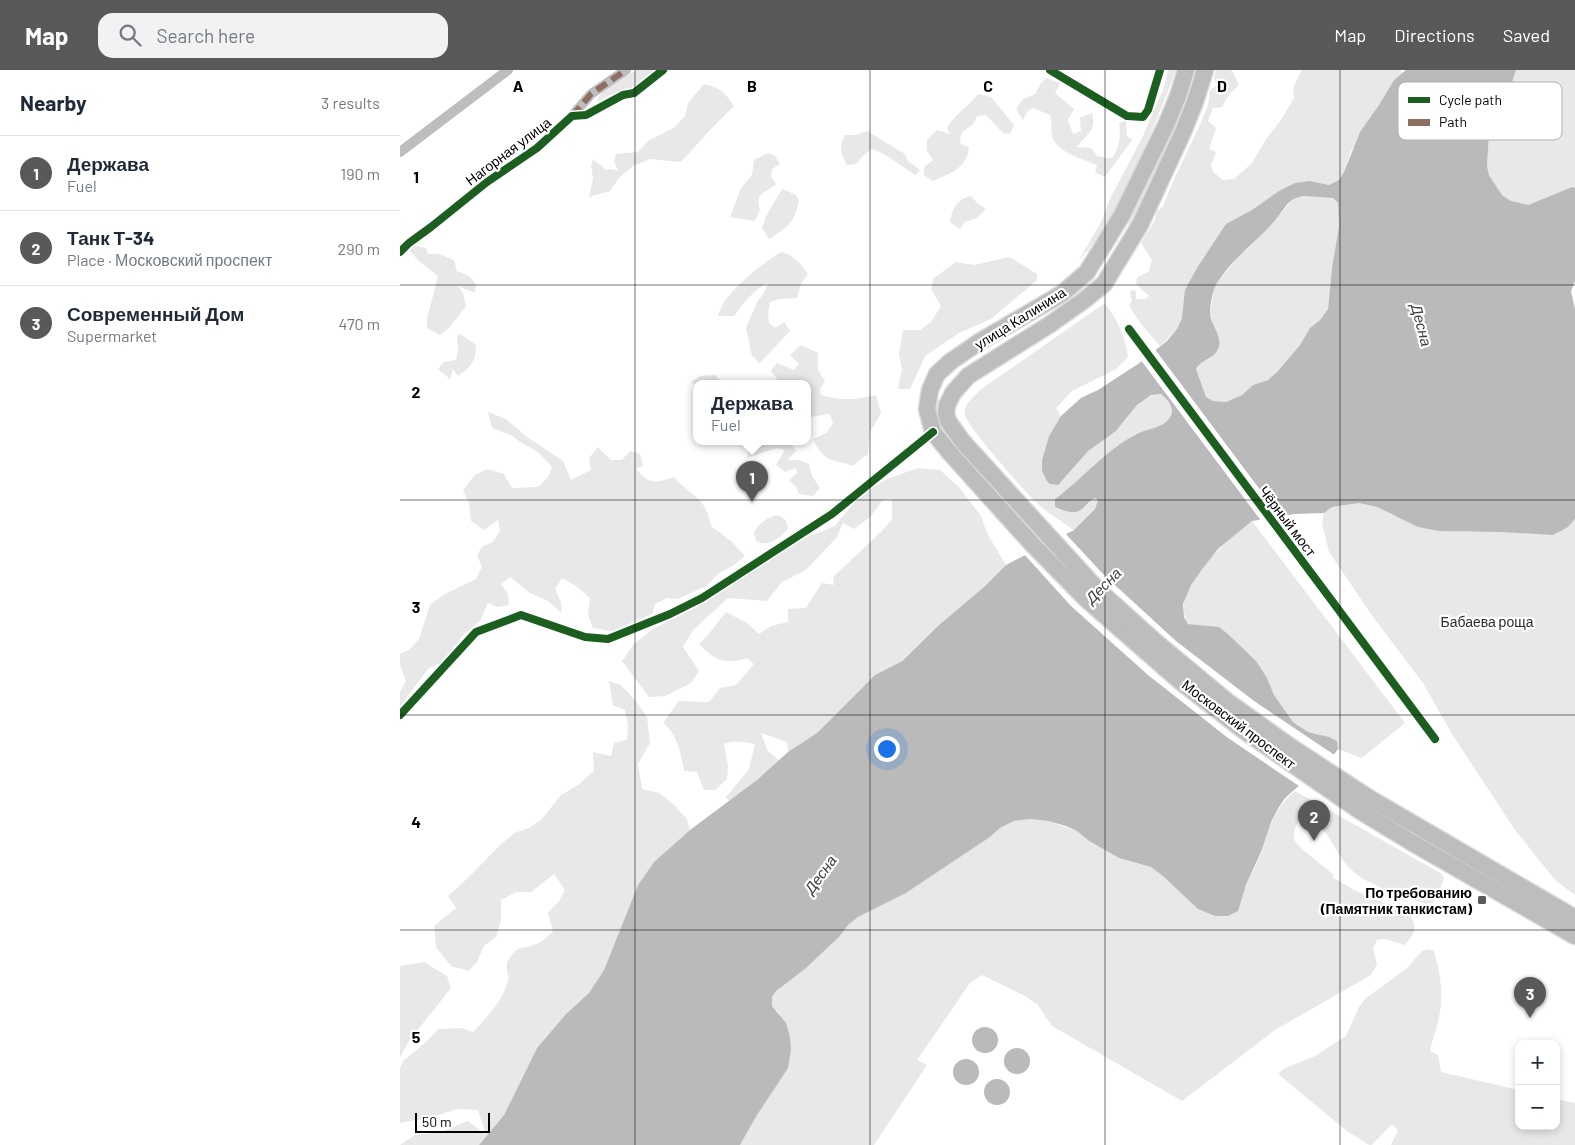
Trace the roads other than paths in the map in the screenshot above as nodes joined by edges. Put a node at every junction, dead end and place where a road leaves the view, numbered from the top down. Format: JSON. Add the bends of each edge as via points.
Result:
{"nodes":[{"id":1,"x":508,"y":70,"type":"edge"},
{"id":2,"x":626,"y":70,"type":"edge"},
{"id":3,"x":663,"y":70,"type":"edge"},
{"id":4,"x":1050,"y":70,"type":"edge"},
{"id":5,"x":1160,"y":70,"type":"edge"},
{"id":6,"x":1186,"y":70,"type":"edge"},
{"id":7,"x":1205,"y":70,"type":"edge"},
{"id":8,"x":572,"y":116,"type":"junction"},
{"id":9,"x":400,"y":152,"type":"edge"},
{"id":10,"x":400,"y":252,"type":"edge"},
{"id":11,"x":1131,"y":331,"type":"dead end"},
{"id":12,"x":933,"y":432,"type":"junction"},
{"id":13,"x":959,"y":437,"type":"joint"},
{"id":14,"x":950,"y":453,"type":"joint"},
{"id":15,"x":400,"y":715,"type":"edge"},
{"id":16,"x":1435,"y":739,"type":"dead end"},
{"id":17,"x":1364,"y":805,"type":"junction"},
{"id":18,"x":1575,"y":918,"type":"edge"},
{"id":19,"x":1575,"y":936,"type":"edge"}],
"edges":[{"from":1,"to":9,"type":"street"},
{"from":2,"to":8,"type":"street","via":[[591,94]]},
{"from":3,"to":8,"type":"street","name":"Нагорная улица","via":[[634,92],[586,115]]},
{"from":4,"to":5,"type":"street","via":[[1127,116],[1143,117]]},
{"from":6,"to":12,"type":"main road","name":"улица Калинина","via":[[1166,125],[1122,215],[1087,272],[1063,293],[979,342],[937,374],[927,409]]},
{"from":7,"to":13,"type":"main road","name":"улица Калинина","via":[[1183,132],[1140,225],[1104,284],[1062,316],[962,381],[953,392],[946,413]]},
{"from":8,"to":10,"type":"street","name":"Нагорная улица","via":[[537,148],[488,182]]},
{"from":11,"to":16,"type":"street","name":"Чёрный мост"},
{"from":12,"to":14,"type":"main road","name":"улица Калинина"},
{"from":12,"to":15,"type":"street","via":[[832,514],[702,598],[608,639],[585,636],[521,615],[476,632]]},
{"from":13,"to":17,"type":"main road","name":"Московский проспект","via":[[1097,589],[1157,643]]},
{"from":14,"to":17,"type":"main road","name":"Московский проспект","via":[[1086,599],[1181,682],[1243,730]]},
{"from":17,"to":18,"type":"main road","name":"Московский проспект"},
{"from":17,"to":19,"type":"main road","name":"Московский проспект","via":[[1412,842]]}]}
